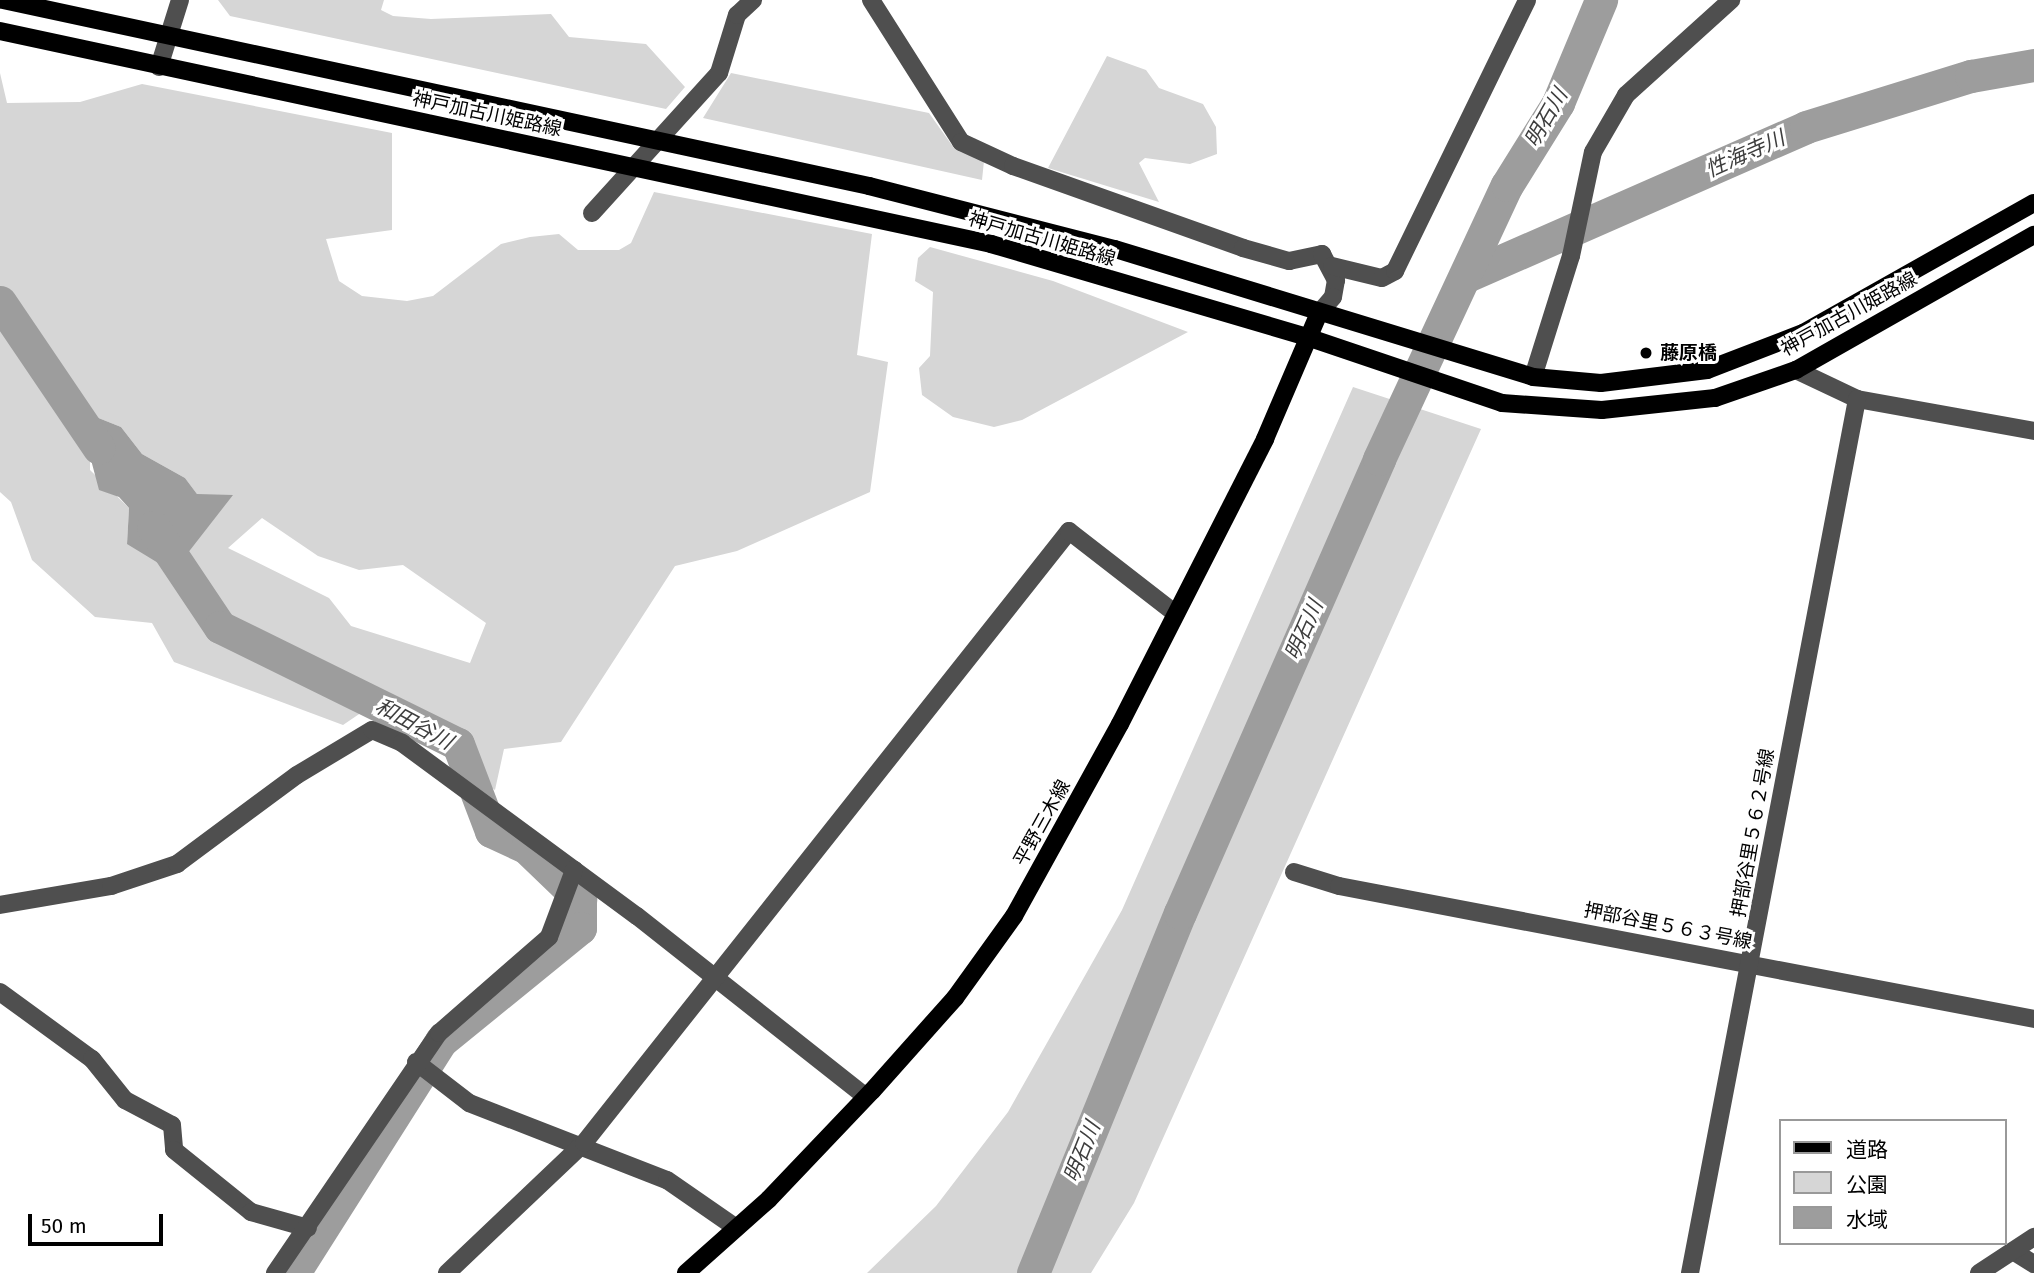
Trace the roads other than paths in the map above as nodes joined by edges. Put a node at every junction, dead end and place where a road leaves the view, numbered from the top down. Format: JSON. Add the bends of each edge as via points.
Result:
{"nodes":[{"id":1,"x":3,"y":0,"type":"edge"},
{"id":2,"x":180,"y":0,"type":"edge"},
{"id":3,"x":753,"y":0,"type":"edge"},
{"id":4,"x":871,"y":0,"type":"edge"},
{"id":5,"x":1527,"y":0,"type":"edge"},
{"id":6,"x":1731,"y":0,"type":"edge"},
{"id":7,"x":0,"y":32,"type":"edge"},
{"id":8,"x":170,"y":34,"type":"junction"},
{"id":9,"x":159,"y":67,"type":"junction"},
{"id":10,"x":2034,"y":203,"type":"edge"},
{"id":11,"x":592,"y":213,"type":"dead end"},
{"id":12,"x":2034,"y":234,"type":"edge"},
{"id":13,"x":1332,"y":266,"type":"junction"},
{"id":14,"x":1319,"y":313,"type":"junction"},
{"id":15,"x":1307,"y":337,"type":"junction"},
{"id":16,"x":1796,"y":370,"type":"junction"},
{"id":17,"x":1525,"y":375,"type":"junction"},
{"id":18,"x":1857,"y":399,"type":"junction"},
{"id":19,"x":2034,"y":431,"type":"edge"},
{"id":20,"x":1176,"y":614,"type":"junction"},
{"id":21,"x":573,"y":870,"type":"junction"},
{"id":22,"x":1294,"y":872,"type":"dead end"},
{"id":23,"x":0,"y":905,"type":"edge"},
{"id":24,"x":1751,"y":963,"type":"junction"},
{"id":25,"x":714,"y":977,"type":"junction"},
{"id":26,"x":0,"y":992,"type":"edge"},
{"id":27,"x":2034,"y":1019,"type":"edge"},
{"id":28,"x":416,"y":1062,"type":"junction"},
{"id":29,"x":865,"y":1096,"type":"junction"},
{"id":30,"x":584,"y":1143,"type":"junction"},
{"id":31,"x":735,"y":1227,"type":"junction"},
{"id":32,"x":308,"y":1228,"type":"junction"},
{"id":33,"x":2034,"y":1237,"type":"edge"},
{"id":34,"x":2013,"y":1251,"type":"junction"},
{"id":35,"x":2034,"y":1264,"type":"edge"},
{"id":36,"x":275,"y":1273,"type":"edge"},
{"id":37,"x":447,"y":1273,"type":"edge"},
{"id":38,"x":686,"y":1273,"type":"edge"},
{"id":39,"x":1690,"y":1273,"type":"edge"},
{"id":40,"x":1979,"y":1273,"type":"edge"}],
"edges":[{"from":1,"to":8,"type":"main road","name":"神戸加古川姫路線"},
{"from":2,"to":8,"type":"street"},
{"from":3,"to":11,"type":"street","via":[[737,15],[719,73]]},
{"from":4,"to":13,"type":"street","via":[[961,142],[1013,166],[1243,248],[1289,261],[1322,254]]},
{"from":5,"to":13,"type":"street","via":[[1395,271],[1382,278]]},
{"from":6,"to":17,"type":"street","via":[[1626,94],[1593,152],[1582,186],[1571,256]]},
{"from":7,"to":9,"type":"main road","name":"神戸加古川姫路線"},
{"from":8,"to":9,"type":"street"},
{"from":8,"to":14,"type":"main road","name":"神戸加古川姫路線","via":[[869,186],[1115,249]]},
{"from":9,"to":15,"type":"main road","name":"神戸加古川姫路線","via":[[991,244]]},
{"from":10,"to":17,"type":"main road","name":"神戸加古川姫路線","via":[[1803,334],[1707,370],[1601,383]]},
{"from":12,"to":16,"type":"main road","name":"神戸加古川姫路線"},
{"from":13,"to":14,"type":"street","via":[[1333,297]]},
{"from":14,"to":15,"type":"main road","name":"平野三木線"},
{"from":14,"to":17,"type":"main road","name":"神戸加古川姫路線"},
{"from":15,"to":16,"type":"main road","name":"神戸加古川姫路線","via":[[1502,403],[1602,410],[1715,398]]},
{"from":15,"to":20,"type":"main road","name":"平野三木線","via":[[1265,439]]},
{"from":16,"to":18,"type":"street"},
{"from":18,"to":19,"type":"street"},
{"from":18,"to":24,"type":"street","name":"押部谷里５６２号線"},
{"from":20,"to":25,"type":"street","via":[[1069,531]]},
{"from":20,"to":29,"type":"main road","name":"平野三木線","via":[[1014,916],[955,998]]},
{"from":21,"to":23,"type":"street","via":[[402,743],[372,730],[297,775],[177,864],[111,886]]},
{"from":21,"to":25,"type":"street"},
{"from":21,"to":28,"type":"street","via":[[549,937],[439,1033]]},
{"from":22,"to":24,"type":"street","name":"押部谷里５６３号線","via":[[1339,886]]},
{"from":24,"to":27,"type":"street","name":"押部谷里５６３号線"},
{"from":24,"to":39,"type":"street","name":"押部谷里５６２号線"},
{"from":25,"to":29,"type":"street"},
{"from":25,"to":30,"type":"street"},
{"from":26,"to":32,"type":"street","via":[[92,1059],[125,1100],[172,1125],[174,1150],[251,1212]]},
{"from":28,"to":30,"type":"street","via":[[469,1103]]},
{"from":28,"to":32,"type":"street"},
{"from":29,"to":31,"type":"main road","name":"平野三木線","via":[[769,1199]]},
{"from":30,"to":31,"type":"street","via":[[667,1180]]},
{"from":30,"to":37,"type":"street"},
{"from":31,"to":38,"type":"main road","name":"平野三木線"},
{"from":32,"to":36,"type":"street"},
{"from":33,"to":34,"type":"street"},
{"from":34,"to":35,"type":"street"},
{"from":34,"to":40,"type":"street"}]}
